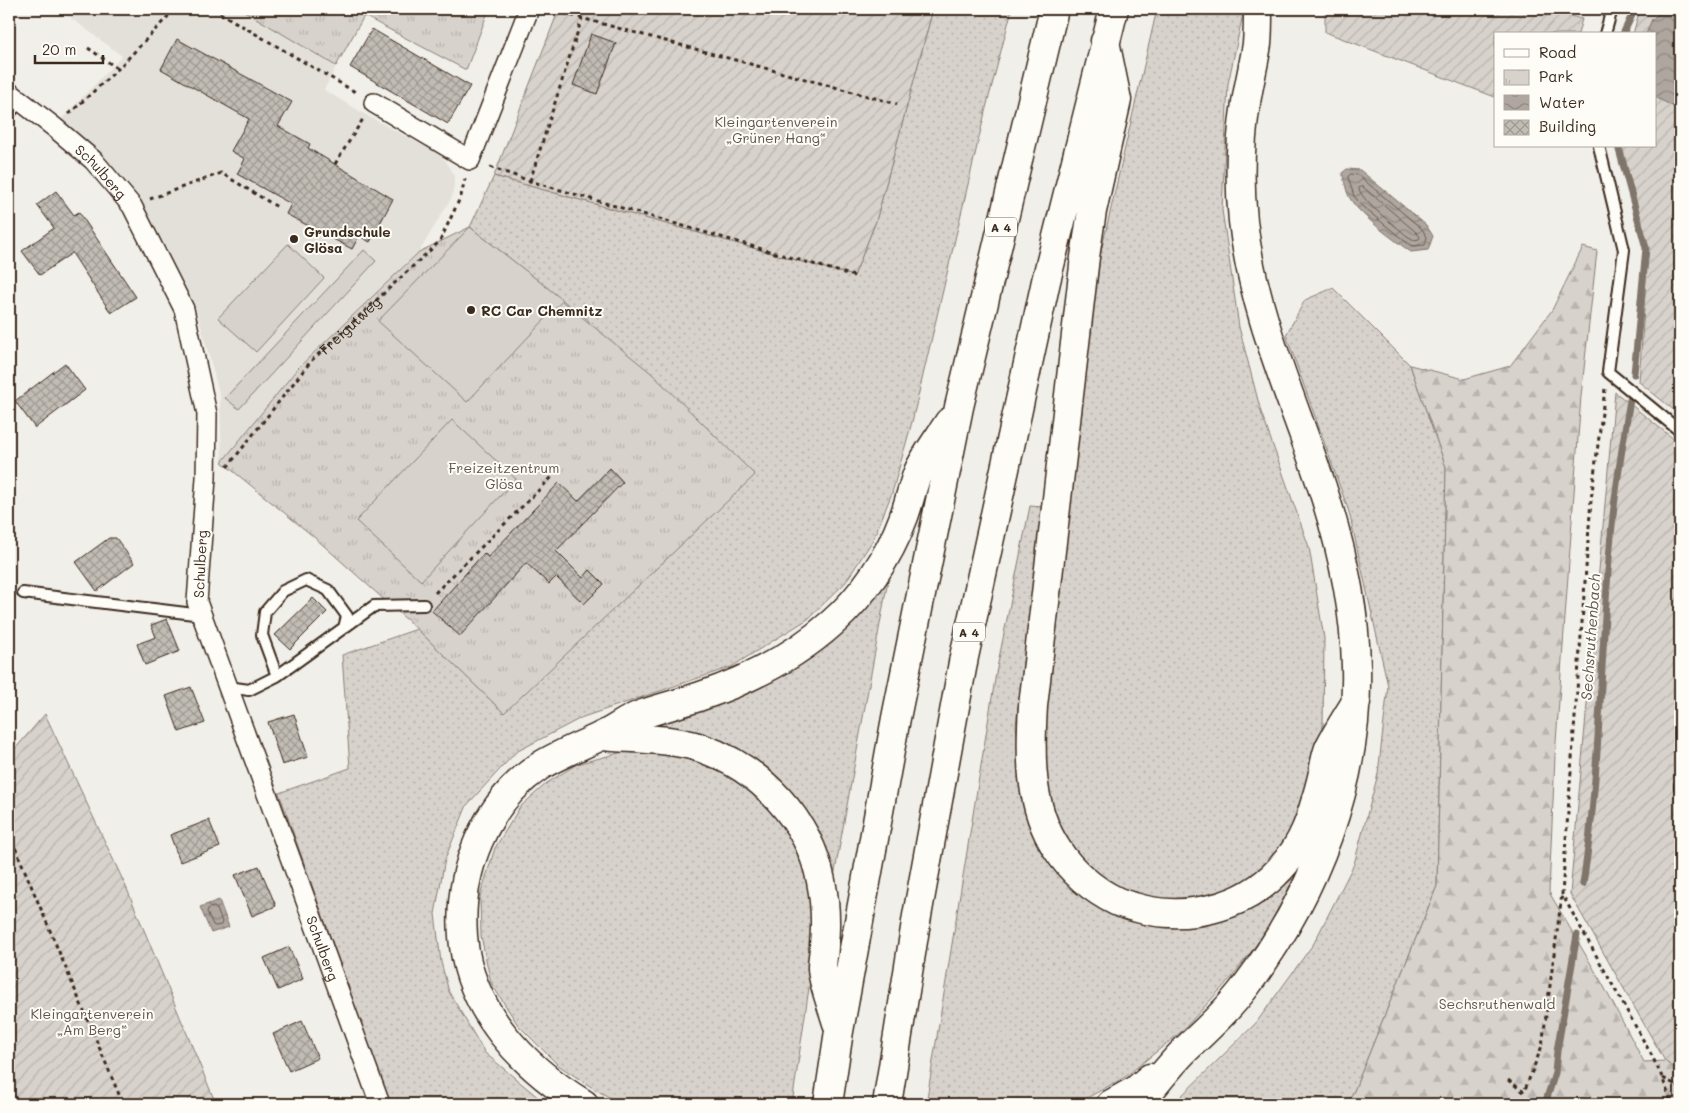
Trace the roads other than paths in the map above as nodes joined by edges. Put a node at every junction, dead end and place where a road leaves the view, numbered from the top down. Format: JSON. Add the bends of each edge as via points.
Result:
{"nodes":[{"id":1,"x":529,"y":9,"type":"edge"},
{"id":2,"x":1054,"y":9,"type":"edge"},
{"id":3,"x":1114,"y":9,"type":"edge"},
{"id":4,"x":1258,"y":9,"type":"edge"},
{"id":5,"x":1276,"y":9,"type":"edge"},
{"id":6,"x":1612,"y":9,"type":"edge"},
{"id":7,"x":1606,"y":32,"type":"edge"},
{"id":8,"x":1257,"y":43,"type":"junction"},
{"id":9,"x":1105,"y":55,"type":"junction"},
{"id":10,"x":12,"y":102,"type":"edge"},
{"id":11,"x":374,"y":103,"type":"road end"},
{"id":12,"x":1599,"y":148,"type":"edge"},
{"id":13,"x":959,"y":407,"type":"junction"},
{"id":14,"x":1680,"y":431,"type":"edge"},
{"id":15,"x":23,"y":593,"type":"dead end"},
{"id":16,"x":424,"y":605,"type":"road end"},
{"id":17,"x":202,"y":615,"type":"junction"},
{"id":18,"x":344,"y":628,"type":"junction"},
{"id":19,"x":276,"y":676,"type":"junction"},
{"id":20,"x":228,"y":687,"type":"junction"},
{"id":21,"x":1356,"y":702,"type":"junction"},
{"id":22,"x":603,"y":736,"type":"junction"},
{"id":23,"x":839,"y":1031,"type":"junction"},
{"id":24,"x":1182,"y":1053,"type":"junction"},
{"id":25,"x":380,"y":1104,"type":"edge"},
{"id":26,"x":584,"y":1104,"type":"edge"},
{"id":27,"x":828,"y":1104,"type":"edge"},
{"id":28,"x":887,"y":1104,"type":"edge"},
{"id":29,"x":1111,"y":1104,"type":"edge"},
{"id":30,"x":1139,"y":1104,"type":"edge"}],
"edges":[{"from":1,"to":11,"type":"street","via":[[470,160]]},
{"from":2,"to":13,"type":"highway","number":"A 4"},
{"from":3,"to":9,"type":"highway","number":"A 4"},
{"from":4,"to":8,"type":"highway"},
{"from":5,"to":8,"type":"highway"},
{"from":6,"to":7,"type":"lane"},
{"from":8,"to":21,"type":"highway","via":[[1242,140],[1240,186],[1243,222],[1266,331],[1321,485],[1342,557],[1354,632]]},
{"from":9,"to":21,"type":"highway","via":[[1116,100],[1085,257],[1033,706],[1032,766],[1035,796],[1042,818],[1057,849],[1079,876],[1117,902],[1151,912],[1178,914],[1210,910],[1263,885],[1296,849],[1310,824],[1329,749]]},
{"from":9,"to":28,"type":"highway","number":"A 4","via":[[1046,281],[964,657]]},
{"from":10,"to":17,"type":"street","name":"Schulberg","via":[[54,127],[93,160],[132,206],[184,309],[208,414],[197,602]]},
{"from":12,"to":14,"type":"lane","via":[[1624,250],[1608,372]]},
{"from":13,"to":22,"type":"highway","via":[[918,472],[904,517],[884,559],[834,622],[786,658],[761,671],[704,695],[638,716]]},
{"from":13,"to":23,"type":"highway","number":"A 4","via":[[896,718]]},
{"from":15,"to":17,"type":"lane"},
{"from":16,"to":18,"type":"lane","via":[[374,606]]},
{"from":17,"to":20,"type":"street","name":"Schulberg"},
{"from":18,"to":19,"type":"lane"},
{"from":18,"to":19,"type":"lane","via":[[347,616],[328,590],[306,580],[283,591],[264,612],[262,635]]},
{"from":19,"to":20,"type":"lane","via":[[249,690]]},
{"from":20,"to":25,"type":"street","name":"Schulberg"},
{"from":21,"to":24,"type":"highway","via":[[1352,744],[1331,827],[1292,916],[1245,988]]},
{"from":22,"to":23,"type":"highway","via":[[670,741],[701,748],[732,761],[760,781],[785,806],[814,853],[821,881],[825,924],[822,969]]},
{"from":22,"to":26,"type":"highway","via":[[540,767],[507,797],[474,850],[463,896],[463,945],[473,984],[492,1020],[517,1050]]},
{"from":23,"to":27,"type":"highway","number":"A 4"},
{"from":24,"to":29,"type":"highway","via":[[1136,1090]]},
{"from":24,"to":30,"type":"highway"}]}
